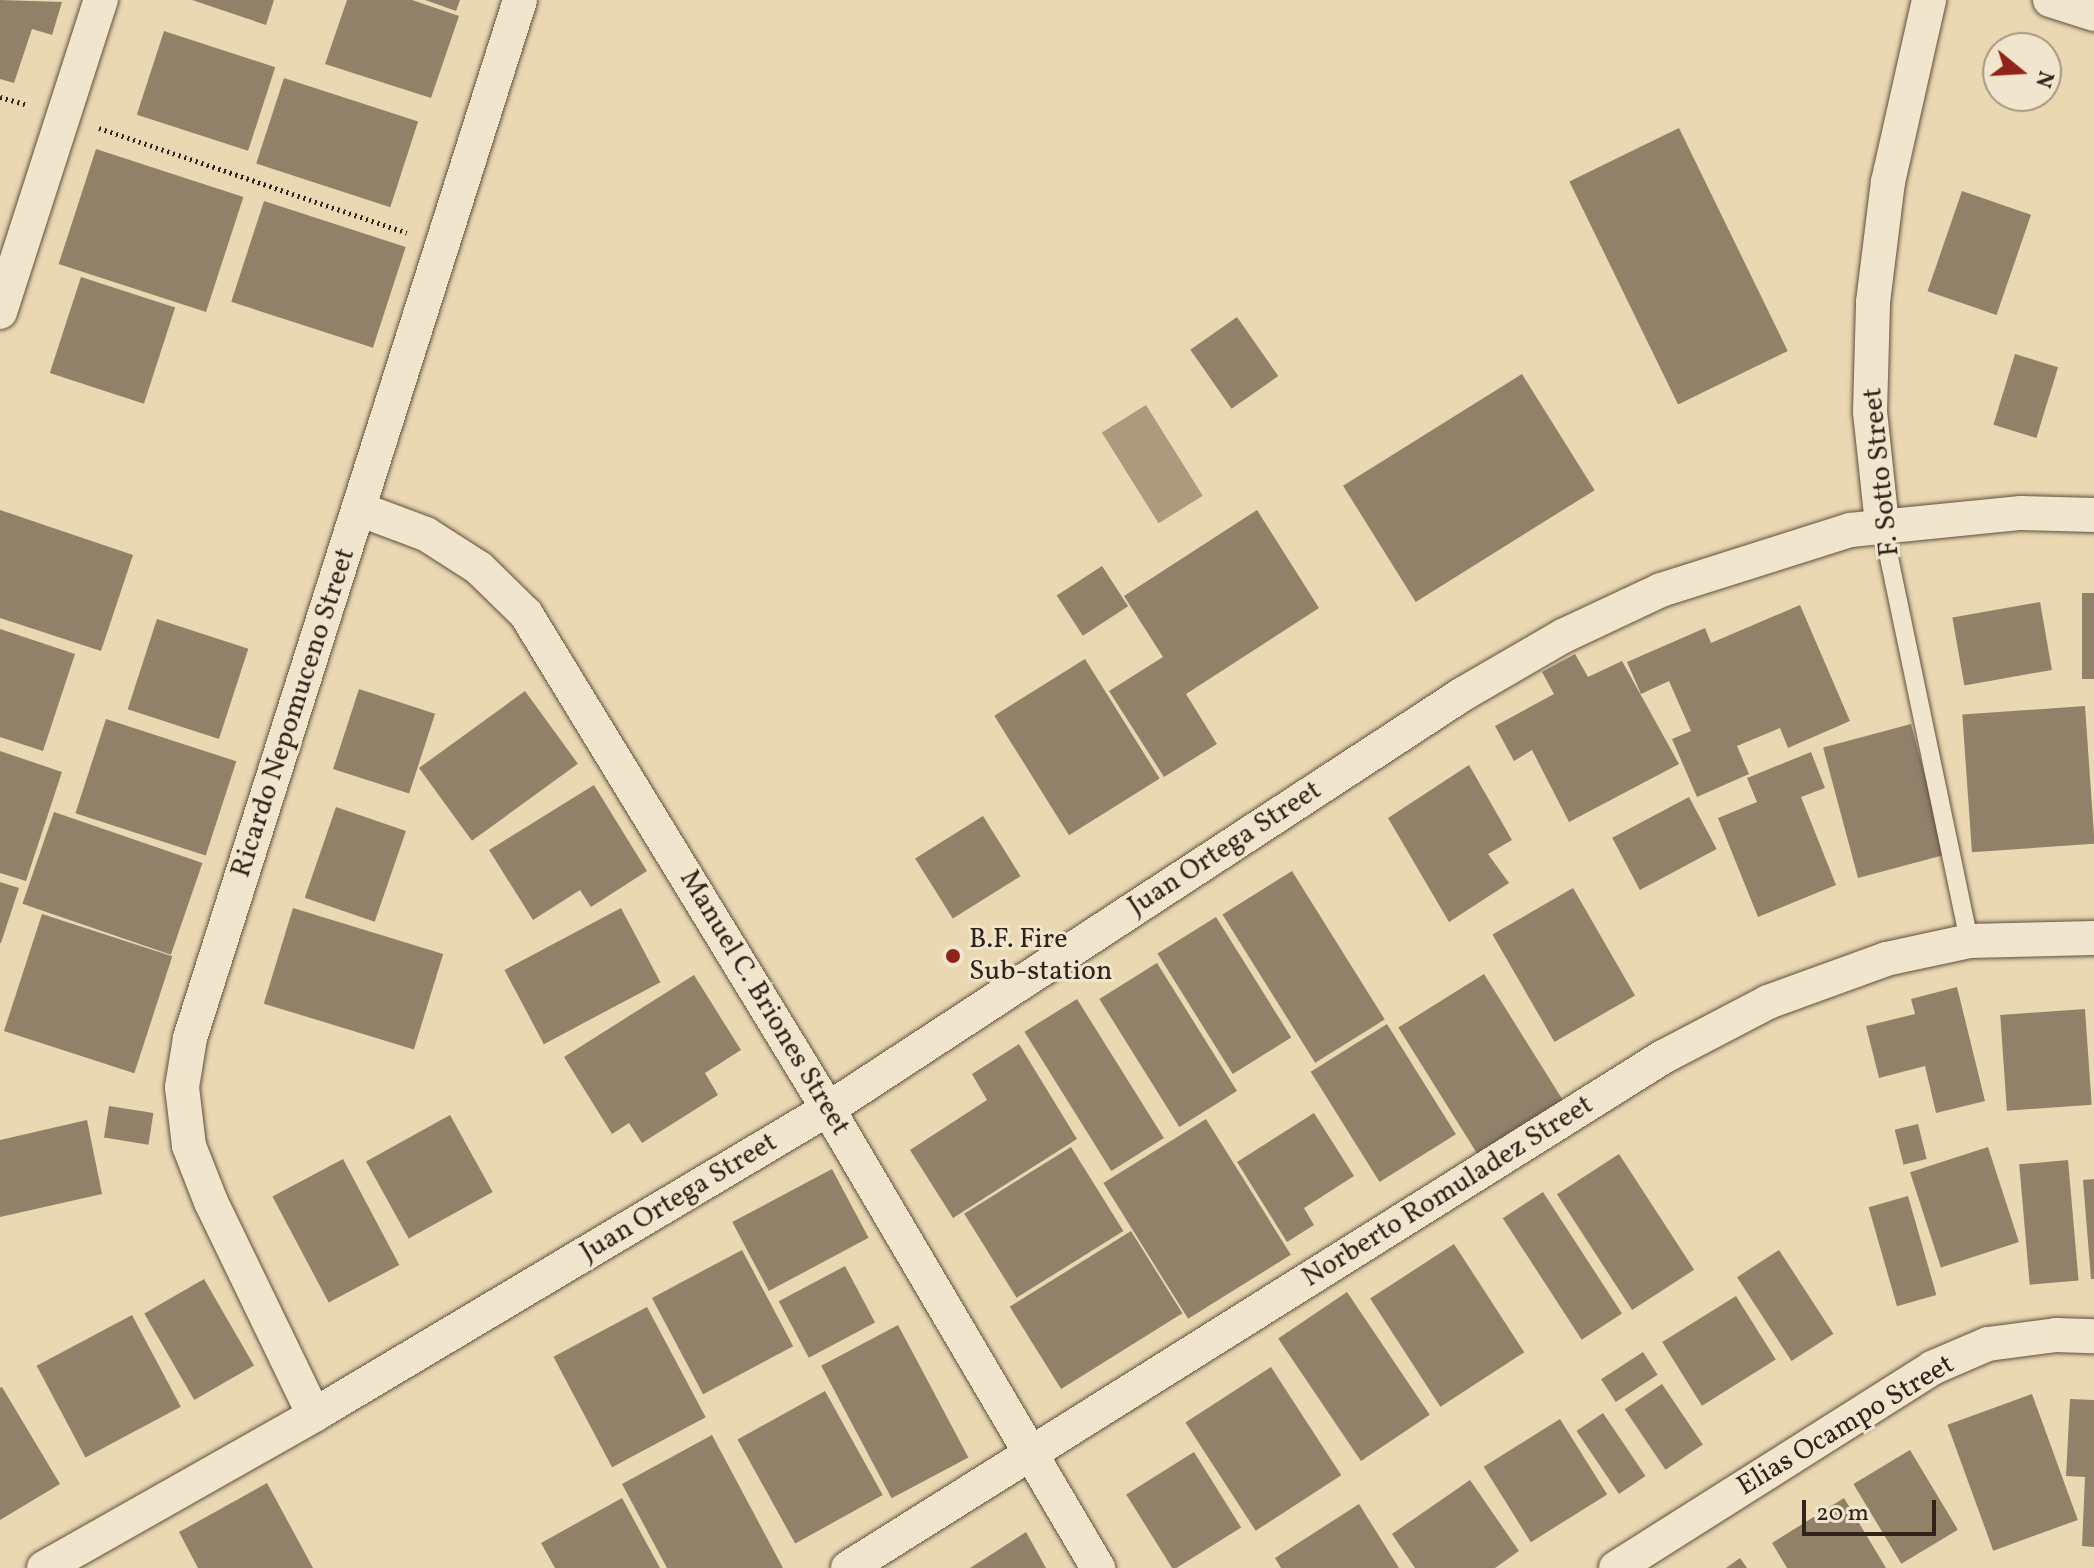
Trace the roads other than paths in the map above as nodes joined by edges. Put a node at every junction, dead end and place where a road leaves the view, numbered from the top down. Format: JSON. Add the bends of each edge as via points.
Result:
{"nodes":[{"id":1,"x":101,"y":0,"type":"edge"},
{"id":2,"x":520,"y":0,"type":"edge"},
{"id":3,"x":1929,"y":0,"type":"edge"},
{"id":4,"x":2050,"y":0,"type":"edge"},
{"id":5,"x":2094,"y":14,"type":"edge"},
{"id":6,"x":0,"y":312,"type":"edge"},
{"id":7,"x":359,"y":509,"type":"junction"},
{"id":8,"x":2094,"y":515,"type":"edge"},
{"id":9,"x":1882,"y":524,"type":"junction"},
{"id":10,"x":2094,"y":938,"type":"edge"},
{"id":11,"x":1969,"y":941,"type":"junction"},
{"id":12,"x":828,"y":1109,"type":"junction"},
{"id":13,"x":2094,"y":1336,"type":"edge"},
{"id":14,"x":314,"y":1415,"type":"junction"},
{"id":15,"x":1031,"y":1454,"type":"junction"},
{"id":16,"x":44,"y":1568,"type":"edge"},
{"id":17,"x":848,"y":1568,"type":"edge"},
{"id":18,"x":1098,"y":1568,"type":"edge"},
{"id":19,"x":1616,"y":1568,"type":"edge"}],
"edges":[{"from":1,"to":6,"type":"street"},
{"from":2,"to":7,"type":"street","name":"Ricardo Nepomuceno Street"},
{"from":3,"to":9,"type":"street","name":"F. Sotto Street","via":[[1888,182],[1873,302],[1870,412]]},
{"from":4,"to":5,"type":"street"},
{"from":7,"to":12,"type":"street","name":"Manuel C. Briones Street","via":[[426,534],[479,568],[526,614]]},
{"from":7,"to":14,"type":"street","name":"Ricardo Nepomuceno Street","via":[[190,1038],[182,1087],[189,1146],[211,1202]]},
{"from":8,"to":9,"type":"street","name":"Juan Ortega Street","via":[[2021,513]]},
{"from":9,"to":11,"type":"lane","name":"F. Sotto Street"},
{"from":9,"to":12,"type":"street","name":"Juan Ortega Street","via":[[1661,590],[1563,636],[1450,702]]},
{"from":10,"to":11,"type":"street","name":"Norberto Romuladez Street"},
{"from":11,"to":15,"type":"street","name":"Norberto Romuladez Street","via":[[1886,959],[1768,1002],[1663,1057]]},
{"from":12,"to":14,"type":"street","name":"Juan Ortega Street"},
{"from":12,"to":15,"type":"street","name":"Manuel C. Briones Street"},
{"from":13,"to":19,"type":"street","name":"Elias Ocampo Street","via":[[1988,1344],[1932,1368]]},
{"from":14,"to":16,"type":"street","name":"Juan Ortega Street"},
{"from":15,"to":17,"type":"street","name":"Norberto Romuladez Street"},
{"from":15,"to":18,"type":"street","name":"Manuel C. Briones Street"}]}
